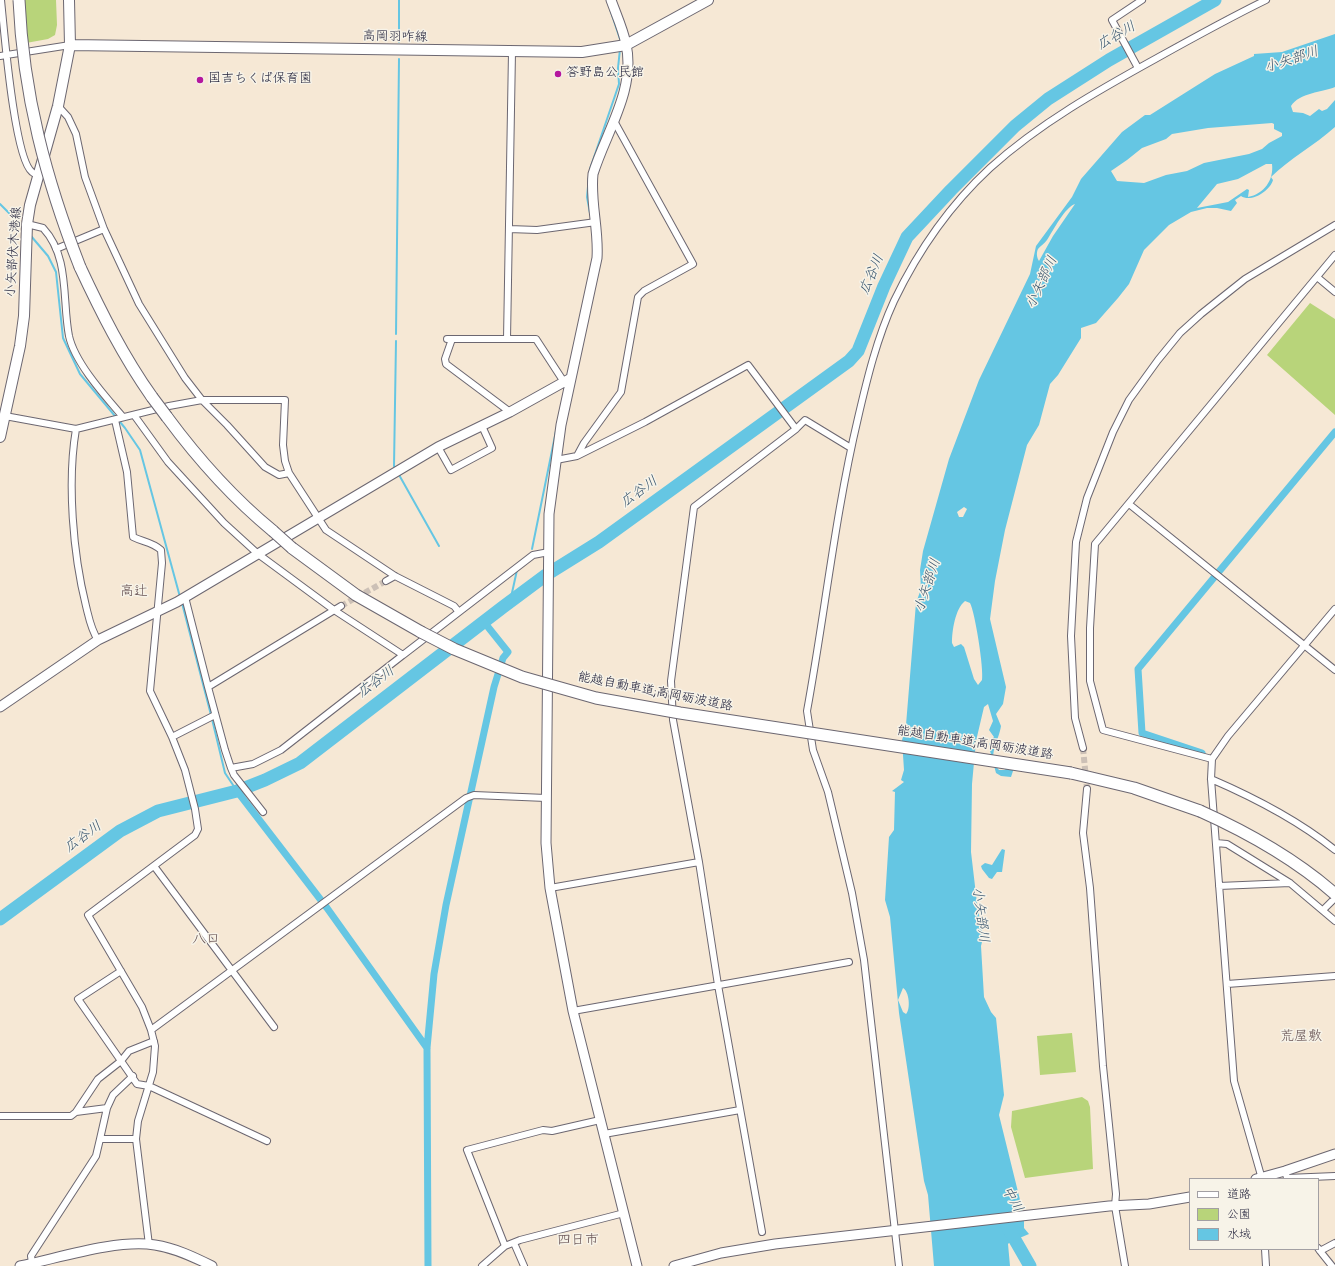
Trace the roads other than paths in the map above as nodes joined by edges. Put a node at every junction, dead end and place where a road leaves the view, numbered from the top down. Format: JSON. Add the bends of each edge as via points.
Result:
{"nodes":[{"id":1,"x":1,"y":0,"type":"edge"},
{"id":2,"x":19,"y":0,"type":"edge"},
{"id":3,"x":69,"y":0,"type":"edge"},
{"id":4,"x":611,"y":0,"type":"edge"},
{"id":5,"x":708,"y":0,"type":"edge"},
{"id":6,"x":1142,"y":0,"type":"edge"},
{"id":7,"x":1266,"y":0,"type":"edge"},
{"id":8,"x":70,"y":45,"type":"junction"},
{"id":9,"x":626,"y":45,"type":"junction"},
{"id":10,"x":512,"y":52,"type":"junction"},
{"id":11,"x":3,"y":55,"type":"edge"},
{"id":12,"x":1138,"y":68,"type":"junction"},
{"id":13,"x":58,"y":106,"type":"junction"},
{"id":14,"x":614,"y":121,"type":"junction"},
{"id":15,"x":38,"y":175,"type":"junction"},
{"id":16,"x":592,"y":222,"type":"junction"},
{"id":17,"x":27,"y":225,"type":"junction"},
{"id":18,"x":1335,"y":226,"type":"edge"},
{"id":19,"x":104,"y":229,"type":"junction"},
{"id":20,"x":509,"y":229,"type":"junction"},
{"id":21,"x":56,"y":249,"type":"junction"},
{"id":22,"x":1335,"y":255,"type":"edge"},
{"id":23,"x":1316,"y":277,"type":"junction"},
{"id":24,"x":1335,"y":292,"type":"edge"},
{"id":25,"x":507,"y":339,"type":"junction"},
{"id":26,"x":568,"y":380,"type":"junction"},
{"id":27,"x":202,"y":400,"type":"junction"},
{"id":28,"x":510,"y":412,"type":"junction"},
{"id":29,"x":134,"y":415,"type":"junction"},
{"id":30,"x":5,"y":416,"type":"junction"},
{"id":31,"x":119,"y":418,"type":"junction"},
{"id":32,"x":482,"y":426,"type":"junction"},
{"id":33,"x":76,"y":429,"type":"junction"},
{"id":34,"x":796,"y":429,"type":"junction"},
{"id":35,"x":0,"y":437,"type":"edge"},
{"id":36,"x":438,"y":447,"type":"junction"},
{"id":37,"x":851,"y":448,"type":"junction"},
{"id":38,"x":577,"y":456,"type":"junction"},
{"id":39,"x":556,"y":460,"type":"junction"},
{"id":40,"x":289,"y":473,"type":"junction"},
{"id":41,"x":1129,"y":504,"type":"junction"},
{"id":42,"x":318,"y":517,"type":"junction"},
{"id":43,"x":258,"y":554,"type":"junction"},
{"id":44,"x":549,"y":556,"type":"junction"},
{"id":45,"x":395,"y":576,"type":"junction"},
{"id":46,"x":386,"y":581,"type":"tunnel mouth"},
{"id":47,"x":181,"y":600,"type":"junction"},
{"id":48,"x":341,"y":606,"type":"tunnel mouth"},
{"id":49,"x":1335,"y":609,"type":"edge"},
{"id":50,"x":334,"y":610,"type":"junction"},
{"id":51,"x":459,"y":612,"type":"junction"},
{"id":52,"x":157,"y":613,"type":"junction"},
{"id":53,"x":98,"y":640,"type":"junction"},
{"id":54,"x":1305,"y":646,"type":"junction"},
{"id":55,"x":402,"y":655,"type":"junction"},
{"id":56,"x":1335,"y":670,"type":"edge"},
{"id":57,"x":208,"y":687,"type":"junction"},
{"id":58,"x":0,"y":707,"type":"edge"},
{"id":59,"x":215,"y":715,"type":"junction"},
{"id":60,"x":172,"y":737,"type":"junction"},
{"id":61,"x":1083,"y":748,"type":"tunnel mouth"},
{"id":62,"x":1212,"y":759,"type":"junction"},
{"id":63,"x":232,"y":768,"type":"junction"},
{"id":64,"x":1212,"y":779,"type":"junction"},
{"id":65,"x":1087,"y":789,"type":"tunnel mouth"},
{"id":66,"x":546,"y":798,"type":"junction"},
{"id":67,"x":263,"y":812,"type":"dead end"},
{"id":68,"x":1216,"y":843,"type":"junction"},
{"id":69,"x":1335,"y":850,"type":"edge"},
{"id":70,"x":699,"y":862,"type":"junction"},
{"id":71,"x":154,"y":866,"type":"junction"},
{"id":72,"x":1290,"y":883,"type":"junction"},
{"id":73,"x":1220,"y":886,"type":"junction"},
{"id":74,"x":550,"y":888,"type":"junction"},
{"id":75,"x":1335,"y":894,"type":"edge"},
{"id":76,"x":1335,"y":898,"type":"edge"},
{"id":77,"x":1323,"y":910,"type":"junction"},
{"id":78,"x":1335,"y":921,"type":"edge"},
{"id":79,"x":849,"y":962,"type":"dead end"},
{"id":80,"x":233,"y":970,"type":"junction"},
{"id":81,"x":121,"y":971,"type":"junction"},
{"id":82,"x":1335,"y":976,"type":"edge"},
{"id":83,"x":1227,"y":984,"type":"junction"},
{"id":84,"x":718,"y":985,"type":"junction"},
{"id":85,"x":573,"y":1011,"type":"junction"},
{"id":86,"x":274,"y":1027,"type":"dead end"},
{"id":87,"x":152,"y":1030,"type":"junction"},
{"id":88,"x":154,"y":1041,"type":"junction"},
{"id":89,"x":121,"y":1061,"type":"junction"},
{"id":90,"x":133,"y":1076,"type":"junction"},
{"id":91,"x":149,"y":1086,"type":"junction"},
{"id":92,"x":107,"y":1108,"type":"junction"},
{"id":93,"x":740,"y":1110,"type":"junction"},
{"id":94,"x":76,"y":1112,"type":"junction"},
{"id":95,"x":0,"y":1116,"type":"edge"},
{"id":96,"x":600,"y":1120,"type":"junction"},
{"id":97,"x":604,"y":1134,"type":"junction"},
{"id":98,"x":100,"y":1139,"type":"junction"},
{"id":99,"x":136,"y":1139,"type":"junction"},
{"id":100,"x":268,"y":1141,"type":"dead end"},
{"id":101,"x":1335,"y":1154,"type":"edge"},
{"id":102,"x":1287,"y":1176,"type":"edge"},
{"id":103,"x":1335,"y":1176,"type":"edge"},
{"id":104,"x":1260,"y":1178,"type":"edge"},
{"id":105,"x":1189,"y":1197,"type":"edge"},
{"id":106,"x":1112,"y":1206,"type":"junction"},
{"id":107,"x":624,"y":1213,"type":"junction"},
{"id":108,"x":896,"y":1230,"type":"junction"},
{"id":109,"x":762,"y":1232,"type":"dead end"},
{"id":110,"x":514,"y":1243,"type":"junction"},
{"id":111,"x":1335,"y":1243,"type":"edge"},
{"id":112,"x":149,"y":1244,"type":"junction"},
{"id":113,"x":505,"y":1246,"type":"junction"},
{"id":114,"x":1265,"y":1250,"type":"edge"},
{"id":115,"x":1319,"y":1250,"type":"edge"},
{"id":116,"x":32,"y":1263,"type":"junction"},
{"id":117,"x":20,"y":1266,"type":"edge"},
{"id":118,"x":212,"y":1266,"type":"edge"},
{"id":119,"x":482,"y":1266,"type":"edge"},
{"id":120,"x":524,"y":1266,"type":"edge"},
{"id":121,"x":637,"y":1266,"type":"edge"},
{"id":122,"x":674,"y":1266,"type":"edge"},
{"id":123,"x":898,"y":1266,"type":"edge"},
{"id":124,"x":1125,"y":1266,"type":"edge"},
{"id":125,"x":1266,"y":1266,"type":"edge"},
{"id":126,"x":1332,"y":1266,"type":"edge"}],
"edges":[{"from":1,"to":11,"type":"street"},
{"from":2,"to":75,"type":"highway","name":"能越自動車道;高岡砺波道路","bridge":true,"via":[[24,59],[39,144],[50,185],[80,267],[118,343],[167,418],[210,470],[272,531],[356,595],[467,655],[515,674],[596,698],[680,714],[1071,773],[1134,788],[1233,825],[1285,855]]},
{"from":3,"to":8,"type":"main road","name":"小矢部伏木港線"},
{"from":4,"to":9,"type":"street"},
{"from":5,"to":9,"type":"main road","name":"高岡羽咋線"},
{"from":6,"to":12,"type":"street","via":[[1112,20]]},
{"from":7,"to":12,"type":"street"},
{"from":8,"to":10,"type":"main road","name":"高岡羽咋線"},
{"from":8,"to":11,"type":"street"},
{"from":8,"to":13,"type":"main road","name":"小矢部伏木港線"},
{"from":9,"to":10,"type":"main road","name":"高岡羽咋線","via":[[582,52]]},
{"from":9,"to":14,"type":"street","via":[[628,70],[625,90]]},
{"from":10,"to":20,"type":"street"},
{"from":11,"to":15,"type":"street","via":[[23,150],[32,172]]},
{"from":12,"to":37,"type":"street","via":[[1058,115],[1022,141],[989,169],[956,204],[931,236],[893,303],[870,366]]},
{"from":13,"to":15,"type":"main road","name":"小矢部伏木港線"},
{"from":13,"to":19,"type":"street","via":[[68,117],[76,134],[85,177]]},
{"from":14,"to":16,"type":"street","via":[[593,174]]},
{"from":14,"to":38,"type":"street","via":[[693,264],[644,290],[638,298],[621,392]]},
{"from":15,"to":17,"type":"main road","name":"小矢部伏木港線"},
{"from":16,"to":20,"type":"street","via":[[537,230]]},
{"from":16,"to":26,"type":"street","via":[[598,239],[597,258]]},
{"from":17,"to":21,"type":"street","via":[[43,228]]},
{"from":17,"to":30,"type":"main road","name":"小矢部伏木港線","via":[[24,316]]},
{"from":18,"to":61,"type":"street","via":[[1244,279],[1180,333],[1129,400],[1112,432],[1087,498],[1076,542],[1071,636],[1075,718]]},
{"from":19,"to":21,"type":"street"},
{"from":19,"to":27,"type":"street","via":[[139,304],[185,378]]},
{"from":20,"to":25,"type":"street"},
{"from":21,"to":31,"type":"street","via":[[64,277],[70,337],[82,364]]},
{"from":22,"to":23,"type":"street"},
{"from":23,"to":24,"type":"street"},
{"from":23,"to":41,"type":"street"},
{"from":25,"to":26,"type":"street","via":[[536,339]]},
{"from":25,"to":28,"type":"street","via":[[450,339],[445,359],[446,364]]},
{"from":26,"to":28,"type":"street"},
{"from":26,"to":39,"type":"street"},
{"from":27,"to":29,"type":"street"},
{"from":27,"to":40,"type":"street","via":[[265,467],[280,475]]},
{"from":27,"to":40,"type":"street","via":[[284,400],[283,445]]},
{"from":28,"to":32,"type":"street"},
{"from":29,"to":31,"type":"street"},
{"from":29,"to":43,"type":"street","via":[[168,462],[224,523]]},
{"from":30,"to":33,"type":"street"},
{"from":30,"to":35,"type":"main road","name":"小矢部伏木港線"},
{"from":31,"to":33,"type":"street"},
{"from":31,"to":52,"type":"street","via":[[133,537],[153,543],[161,550]]},
{"from":32,"to":36,"type":"street"},
{"from":32,"to":36,"type":"street","via":[[492,448],[452,470]]},
{"from":33,"to":53,"type":"street","via":[[72,480],[78,574],[93,632]]},
{"from":34,"to":37,"type":"street","via":[[805,420]]},
{"from":34,"to":38,"type":"street","via":[[748,365]]},
{"from":34,"to":70,"type":"street","via":[[694,507],[670,681],[673,720]]},
{"from":36,"to":42,"type":"street"},
{"from":37,"to":108,"type":"street","via":[[807,711],[813,750],[828,792],[852,893],[864,960],[884,1152]]},
{"from":38,"to":39,"type":"street"},
{"from":39,"to":44,"type":"street","via":[[549,514]]},
{"from":40,"to":42,"type":"street"},
{"from":41,"to":54,"type":"street"},
{"from":41,"to":62,"type":"street","via":[[1095,544],[1090,681],[1104,730]]},
{"from":42,"to":43,"type":"street"},
{"from":42,"to":45,"type":"street","via":[[326,530]]},
{"from":43,"to":47,"type":"street"},
{"from":43,"to":50,"type":"street"},
{"from":44,"to":51,"type":"street","via":[[533,555]]},
{"from":44,"to":66,"type":"street"},
{"from":45,"to":46,"type":"street"},
{"from":45,"to":51,"type":"street","via":[[454,606]]},
{"from":47,"to":52,"type":"street"},
{"from":47,"to":57,"type":"street"},
{"from":48,"to":50,"type":"street"},
{"from":49,"to":54,"type":"street"},
{"from":50,"to":55,"type":"street"},
{"from":50,"to":57,"type":"street"},
{"from":51,"to":55,"type":"street"},
{"from":52,"to":53,"type":"street"},
{"from":52,"to":60,"type":"street","via":[[150,691]]},
{"from":53,"to":58,"type":"street"},
{"from":54,"to":56,"type":"street"},
{"from":54,"to":62,"type":"street","via":[[1228,736]]},
{"from":55,"to":63,"type":"street","via":[[281,750],[253,764]]},
{"from":57,"to":59,"type":"street"},
{"from":59,"to":60,"type":"street"},
{"from":59,"to":63,"type":"street"},
{"from":60,"to":71,"type":"street","via":[[185,770],[198,829],[195,835]]},
{"from":62,"to":64,"type":"street"},
{"from":63,"to":67,"type":"street","via":[[240,784]]},
{"from":64,"to":68,"type":"street"},
{"from":64,"to":69,"type":"street","via":[[1266,804],[1312,831]]},
{"from":65,"to":106,"type":"street","via":[[1083,833],[1094,936],[1102,1066],[1116,1194]]},
{"from":66,"to":74,"type":"street"},
{"from":66,"to":80,"type":"street","via":[[474,795],[466,798]]},
{"from":68,"to":72,"type":"street","via":[[1227,844]]},
{"from":68,"to":73,"type":"street"},
{"from":70,"to":74,"type":"street"},
{"from":70,"to":84,"type":"street"},
{"from":71,"to":80,"type":"street"},
{"from":71,"to":81,"type":"street","via":[[88,915]]},
{"from":72,"to":73,"type":"street"},
{"from":72,"to":77,"type":"street"},
{"from":73,"to":83,"type":"street"},
{"from":74,"to":85,"type":"street"},
{"from":76,"to":77,"type":"street"},
{"from":77,"to":78,"type":"street"},
{"from":79,"to":84,"type":"street"},
{"from":80,"to":86,"type":"street"},
{"from":80,"to":87,"type":"street"},
{"from":81,"to":87,"type":"street"},
{"from":81,"to":89,"type":"street","via":[[78,999]]},
{"from":82,"to":83,"type":"street"},
{"from":83,"to":104,"type":"street","via":[[1234,1081]]},
{"from":84,"to":85,"type":"street"},
{"from":84,"to":93,"type":"street"},
{"from":85,"to":96,"type":"street"},
{"from":87,"to":88,"type":"street"},
{"from":88,"to":89,"type":"street","via":[[129,1051]]},
{"from":88,"to":91,"type":"street","via":[[156,1058]]},
{"from":89,"to":90,"type":"street"},
{"from":89,"to":94,"type":"street","via":[[98,1079]]},
{"from":90,"to":91,"type":"street","via":[[137,1084]]},
{"from":90,"to":92,"type":"street","via":[[113,1095]]},
{"from":91,"to":99,"type":"street","via":[[138,1121]]},
{"from":91,"to":100,"type":"street"},
{"from":92,"to":94,"type":"street"},
{"from":92,"to":98,"type":"street"},
{"from":93,"to":97,"type":"street"},
{"from":93,"to":109,"type":"street"},
{"from":94,"to":95,"type":"street","via":[[71,1116]]},
{"from":96,"to":97,"type":"street"},
{"from":96,"to":113,"type":"street","via":[[552,1131],[543,1130],[466,1150]]},
{"from":97,"to":107,"type":"street"},
{"from":98,"to":99,"type":"street"},
{"from":98,"to":116,"type":"street","via":[[96,1156],[31,1256]]},
{"from":99,"to":112,"type":"street"},
{"from":101,"to":102,"type":"street"},
{"from":102,"to":103,"type":"street"},
{"from":102,"to":104,"type":"street"},
{"from":105,"to":106,"type":"street","via":[[1149,1204]]},
{"from":106,"to":108,"type":"street"},
{"from":106,"to":124,"type":"street"},
{"from":107,"to":110,"type":"street"},
{"from":107,"to":121,"type":"street"},
{"from":108,"to":122,"type":"street","via":[[721,1252]]},
{"from":108,"to":123,"type":"street"},
{"from":110,"to":113,"type":"street"},
{"from":110,"to":120,"type":"street"},
{"from":111,"to":115,"type":"street"},
{"from":112,"to":116,"type":"street","via":[[114,1246]]},
{"from":112,"to":118,"type":"street","via":[[185,1253]]},
{"from":113,"to":119,"type":"street"},
{"from":114,"to":125,"type":"street"},
{"from":115,"to":126,"type":"street"},
{"from":116,"to":117,"type":"street"}]}
